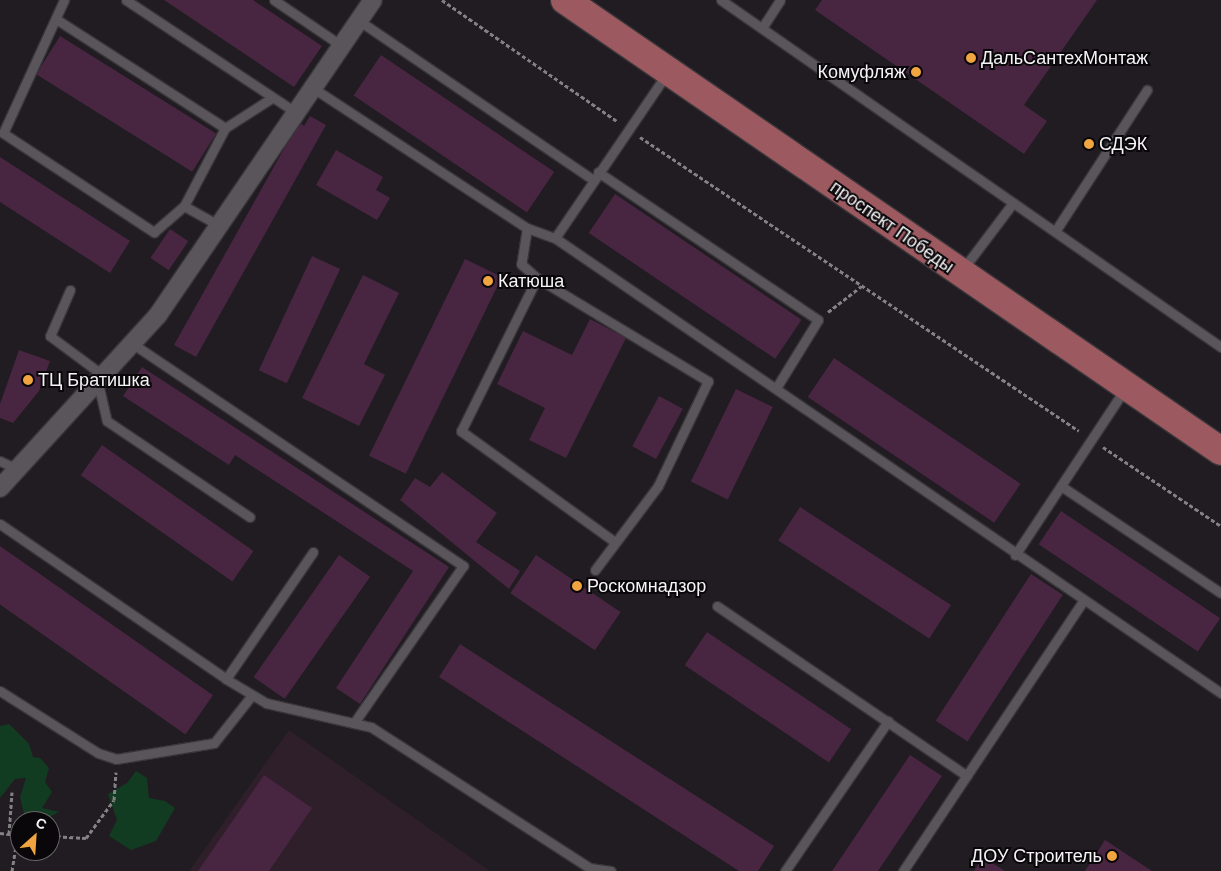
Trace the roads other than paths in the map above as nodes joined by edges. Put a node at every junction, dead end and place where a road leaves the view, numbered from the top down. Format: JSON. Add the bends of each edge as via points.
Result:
{"nodes":[{"id":1,"x":64,"y":0,"type":"edge"},
{"id":2,"x":126,"y":0,"type":"edge"},
{"id":3,"x":274,"y":0,"type":"edge"},
{"id":4,"x":373,"y":0,"type":"edge"},
{"id":5,"x":564,"y":0,"type":"edge"},
{"id":6,"x":721,"y":0,"type":"edge"},
{"id":7,"x":780,"y":0,"type":"edge"},
{"id":8,"x":56,"y":19,"type":"junction"},
{"id":9,"x":358,"y":20,"type":"junction"},
{"id":10,"x":762,"y":28,"type":"junction"},
{"id":11,"x":342,"y":46,"type":"junction"},
{"id":12,"x":668,"y":70,"type":"junction"},
{"id":13,"x":313,"y":88,"type":"junction"},
{"id":14,"x":1146,"y":90,"type":"dead end"},
{"id":15,"x":272,"y":98,"type":"junction"},
{"id":16,"x":295,"y":112,"type":"junction"},
{"id":17,"x":225,"y":128,"type":"junction"},
{"id":18,"x":596,"y":176,"type":"junction"},
{"id":19,"x":1013,"y":203,"type":"junction"},
{"id":20,"x":184,"y":206,"type":"junction"},
{"id":21,"x":218,"y":226,"type":"junction"},
{"id":22,"x":527,"y":228,"type":"junction"},
{"id":23,"x":1056,"y":230,"type":"junction"},
{"id":24,"x":554,"y":238,"type":"junction"},
{"id":25,"x":959,"y":274,"type":"junction"},
{"id":26,"x":537,"y":278,"type":"junction"},
{"id":27,"x":70,"y":290,"type":"dead end"},
{"id":28,"x":133,"y":344,"type":"junction"},
{"id":29,"x":1221,"y":346,"type":"edge"},
{"id":30,"x":101,"y":379,"type":"junction"},
{"id":31,"x":1127,"y":386,"type":"junction"},
{"id":32,"x":776,"y":388,"type":"junction"},
{"id":33,"x":1221,"y":451,"type":"edge"},
{"id":34,"x":0,"y":461,"type":"edge"},
{"id":35,"x":17,"y":469,"type":"junction"},
{"id":36,"x":1061,"y":486,"type":"junction"},
{"id":37,"x":0,"y":488,"type":"edge"},
{"id":38,"x":250,"y":517,"type":"dead end"},
{"id":39,"x":0,"y":524,"type":"edge"},
{"id":40,"x":615,"y":542,"type":"junction"},
{"id":41,"x":312,"y":552,"type":"dead end"},
{"id":42,"x":1015,"y":555,"type":"junction"},
{"id":43,"x":595,"y":570,"type":"dead end"},
{"id":44,"x":1221,"y":593,"type":"edge"},
{"id":45,"x":1083,"y":601,"type":"junction"},
{"id":46,"x":717,"y":606,"type":"dead end"},
{"id":47,"x":226,"y":680,"type":"junction"},
{"id":48,"x":0,"y":691,"type":"edge"},
{"id":49,"x":1221,"y":693,"type":"edge"},
{"id":50,"x":252,"y":694,"type":"junction"},
{"id":51,"x":888,"y":721,"type":"junction"},
{"id":52,"x":354,"y":723,"type":"junction"},
{"id":53,"x":967,"y":776,"type":"junction"},
{"id":54,"x":611,"y":871,"type":"edge"},
{"id":55,"x":785,"y":871,"type":"edge"},
{"id":56,"x":903,"y":871,"type":"edge"}],
"edges":[{"from":1,"to":8,"type":"lane"},
{"from":2,"to":15,"type":"lane"},
{"from":3,"to":11,"type":"lane"},
{"from":4,"to":9,"type":"street"},
{"from":5,"to":12,"type":"main road","name":"проспект Победы"},
{"from":6,"to":10,"type":"lane"},
{"from":7,"to":10,"type":"lane"},
{"from":8,"to":17,"type":"lane"},
{"from":8,"to":20,"type":"lane","via":[[3,133],[154,232]]},
{"from":9,"to":11,"type":"street"},
{"from":9,"to":18,"type":"lane"},
{"from":10,"to":19,"type":"lane"},
{"from":11,"to":13,"type":"street"},
{"from":12,"to":18,"type":"lane"},
{"from":12,"to":25,"type":"main road","name":"проспект Победы"},
{"from":13,"to":16,"type":"street"},
{"from":13,"to":22,"type":"lane"},
{"from":14,"to":23,"type":"lane"},
{"from":15,"to":16,"type":"lane"},
{"from":15,"to":17,"type":"lane"},
{"from":16,"to":21,"type":"street"},
{"from":17,"to":20,"type":"lane"},
{"from":18,"to":24,"type":"lane"},
{"from":18,"to":32,"type":"lane","via":[[818,320]]},
{"from":19,"to":23,"type":"lane"},
{"from":19,"to":25,"type":"lane"},
{"from":20,"to":21,"type":"lane"},
{"from":21,"to":28,"type":"street","via":[[164,307]]},
{"from":22,"to":24,"type":"lane"},
{"from":22,"to":26,"type":"lane","via":[[520,264]]},
{"from":23,"to":29,"type":"lane"},
{"from":24,"to":32,"type":"lane"},
{"from":25,"to":31,"type":"main road","name":"проспект Победы"},
{"from":26,"to":40,"type":"lane","via":[[461,431]]},
{"from":26,"to":40,"type":"lane","via":[[708,381],[658,486]]},
{"from":27,"to":30,"type":"lane","via":[[50,336]]},
{"from":28,"to":30,"type":"street"},
{"from":28,"to":52,"type":"lane","via":[[463,566]]},
{"from":30,"to":35,"type":"street"},
{"from":30,"to":38,"type":"lane","via":[[107,421]]},
{"from":31,"to":33,"type":"main road","name":"проспект Победы"},
{"from":31,"to":36,"type":"lane"},
{"from":32,"to":42,"type":"lane"},
{"from":34,"to":35,"type":"lane"},
{"from":35,"to":37,"type":"street"},
{"from":36,"to":42,"type":"lane"},
{"from":36,"to":44,"type":"lane"},
{"from":39,"to":47,"type":"lane"},
{"from":40,"to":43,"type":"lane"},
{"from":41,"to":47,"type":"lane"},
{"from":42,"to":45,"type":"lane"},
{"from":45,"to":49,"type":"lane"},
{"from":45,"to":53,"type":"lane"},
{"from":46,"to":51,"type":"lane"},
{"from":47,"to":50,"type":"lane"},
{"from":48,"to":50,"type":"lane","via":[[98,752],[116,759],[214,743]]},
{"from":50,"to":52,"type":"lane","via":[[266,704]]},
{"from":51,"to":53,"type":"lane"},
{"from":51,"to":55,"type":"lane"},
{"from":52,"to":54,"type":"lane","via":[[371,727],[590,868]]},
{"from":53,"to":56,"type":"lane"}]}
